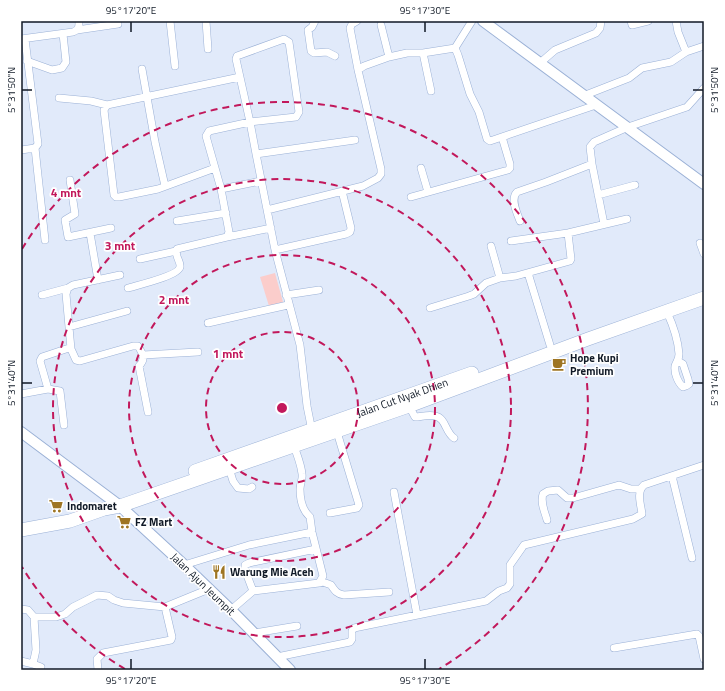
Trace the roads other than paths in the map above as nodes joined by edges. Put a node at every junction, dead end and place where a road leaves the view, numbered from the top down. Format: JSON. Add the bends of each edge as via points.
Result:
{"nodes":[{"id":1,"x":79,"y":21,"type":"edge"},
{"id":2,"x":170,"y":21,"type":"edge"},
{"id":3,"x":206,"y":21,"type":"edge"},
{"id":4,"x":314,"y":21,"type":"edge"},
{"id":5,"x":357,"y":21,"type":"edge"},
{"id":6,"x":472,"y":21,"type":"edge"},
{"id":7,"x":483,"y":21,"type":"edge"},
{"id":8,"x":601,"y":21,"type":"edge"},
{"id":9,"x":631,"y":21,"type":"edge"},
{"id":10,"x":648,"y":21,"type":"edge"},
{"id":11,"x":676,"y":21,"type":"edge"},
{"id":12,"x":118,"y":24,"type":"dead end"},
{"id":13,"x":381,"y":25,"type":"dead end"},
{"id":14,"x":77,"y":30,"type":"junction"},
{"id":15,"x":63,"y":34,"type":"junction"},
{"id":16,"x":23,"y":39,"type":"edge"},
{"id":17,"x":704,"y":46,"type":"edge"},
{"id":18,"x":455,"y":48,"type":"junction"},
{"id":19,"x":208,"y":49,"type":"dead end"},
{"id":20,"x":686,"y":52,"type":"junction"},
{"id":21,"x":423,"y":54,"type":"junction"},
{"id":22,"x":335,"y":56,"type":"dead end"},
{"id":23,"x":388,"y":57,"type":"junction"},
{"id":24,"x":27,"y":61,"type":"junction"},
{"id":25,"x":540,"y":63,"type":"junction"},
{"id":26,"x":175,"y":66,"type":"dead end"},
{"id":27,"x":142,"y":69,"type":"dead end"},
{"id":28,"x":358,"y":70,"type":"junction"},
{"id":29,"x":240,"y":77,"type":"junction"},
{"id":30,"x":704,"y":88,"type":"edge"},
{"id":31,"x":431,"y":91,"type":"dead end"},
{"id":32,"x":148,"y":96,"type":"junction"},
{"id":33,"x":583,"y":96,"type":"junction"},
{"id":34,"x":59,"y":98,"type":"dead end"},
{"id":35,"x":107,"y":105,"type":"junction"},
{"id":36,"x":596,"y":105,"type":"junction"},
{"id":37,"x":250,"y":122,"type":"junction"},
{"id":38,"x":628,"y":128,"type":"junction"},
{"id":39,"x":502,"y":138,"type":"junction"},
{"id":40,"x":355,"y":140,"type":"dead end"},
{"id":41,"x":35,"y":148,"type":"junction"},
{"id":42,"x":21,"y":150,"type":"edge"},
{"id":43,"x":256,"y":154,"type":"junction"},
{"id":44,"x":592,"y":164,"type":"junction"},
{"id":45,"x":215,"y":168,"type":"junction"},
{"id":46,"x":421,"y":168,"type":"dead end"},
{"id":47,"x":70,"y":180,"type":"dead end"},
{"id":48,"x":261,"y":181,"type":"junction"},
{"id":49,"x":704,"y":184,"type":"edge"},
{"id":50,"x":635,"y":185,"type":"dead end"},
{"id":51,"x":165,"y":186,"type":"junction"},
{"id":52,"x":221,"y":189,"type":"junction"},
{"id":53,"x":342,"y":191,"type":"junction"},
{"id":54,"x":428,"y":192,"type":"junction"},
{"id":55,"x":598,"y":194,"type":"junction"},
{"id":56,"x":412,"y":198,"type":"dead end"},
{"id":57,"x":267,"y":210,"type":"junction"},
{"id":58,"x":226,"y":213,"type":"junction"},
{"id":59,"x":627,"y":219,"type":"dead end"},
{"id":60,"x":177,"y":221,"type":"dead end"},
{"id":61,"x":520,"y":221,"type":"dead end"},
{"id":62,"x":604,"y":224,"type":"junction"},
{"id":63,"x":111,"y":228,"type":"dead end"},
{"id":64,"x":271,"y":228,"type":"junction"},
{"id":65,"x":90,"y":233,"type":"junction"},
{"id":66,"x":568,"y":233,"type":"junction"},
{"id":67,"x":227,"y":237,"type":"junction"},
{"id":68,"x":45,"y":240,"type":"dead end"},
{"id":69,"x":511,"y":240,"type":"dead end"},
{"id":70,"x":700,"y":243,"type":"dead end"},
{"id":71,"x":491,"y":246,"type":"dead end"},
{"id":72,"x":275,"y":250,"type":"junction"},
{"id":73,"x":176,"y":251,"type":"junction"},
{"id":74,"x":704,"y":254,"type":"edge"},
{"id":75,"x":140,"y":259,"type":"dead end"},
{"id":76,"x":528,"y":273,"type":"junction"},
{"id":77,"x":120,"y":275,"type":"dead end"},
{"id":78,"x":500,"y":278,"type":"junction"},
{"id":79,"x":98,"y":280,"type":"junction"},
{"id":80,"x":68,"y":288,"type":"junction"},
{"id":81,"x":128,"y":288,"type":"dead end"},
{"id":82,"x":704,"y":289,"type":"edge"},
{"id":83,"x":319,"y":290,"type":"dead end"},
{"id":84,"x":42,"y":295,"type":"dead end"},
{"id":85,"x":286,"y":295,"type":"junction"},
{"id":86,"x":704,"y":298,"type":"edge"},
{"id":87,"x":288,"y":305,"type":"junction"},
{"id":88,"x":430,"y":308,"type":"dead end"},
{"id":89,"x":126,"y":311,"type":"dead end"},
{"id":90,"x":667,"y":312,"type":"junction"},
{"id":91,"x":208,"y":323,"type":"dead end"},
{"id":92,"x":69,"y":327,"type":"junction"},
{"id":93,"x":550,"y":345,"type":"junction"},
{"id":94,"x":71,"y":349,"type":"junction"},
{"id":95,"x":198,"y":352,"type":"dead end"},
{"id":96,"x":143,"y":355,"type":"junction"},
{"id":97,"x":678,"y":361,"type":"dead end"},
{"id":98,"x":48,"y":389,"type":"junction"},
{"id":99,"x":21,"y":394,"type":"edge"},
{"id":100,"x":409,"y":406,"type":"junction"},
{"id":101,"x":148,"y":412,"type":"dead end"},
{"id":102,"x":64,"y":425,"type":"dead end"},
{"id":103,"x":21,"y":432,"type":"edge"},
{"id":104,"x":337,"y":432,"type":"junction"},
{"id":105,"x":313,"y":434,"type":"junction"},
{"id":106,"x":454,"y":438,"type":"dead end"},
{"id":107,"x":294,"y":446,"type":"junction"},
{"id":108,"x":704,"y":465,"type":"edge"},
{"id":109,"x":229,"y":468,"type":"junction"},
{"id":110,"x":672,"y":476,"type":"junction"},
{"id":111,"x":252,"y":487,"type":"dead end"},
{"id":112,"x":640,"y":488,"type":"junction"},
{"id":113,"x":394,"y":492,"type":"dead end"},
{"id":114,"x":112,"y":506,"type":"junction"},
{"id":115,"x":330,"y":513,"type":"dead end"},
{"id":116,"x":547,"y":520,"type":"dead end"},
{"id":117,"x":21,"y":530,"type":"edge"},
{"id":118,"x":312,"y":532,"type":"junction"},
{"id":119,"x":316,"y":549,"type":"junction"},
{"id":120,"x":692,"y":558,"type":"dead end"},
{"id":121,"x":184,"y":565,"type":"junction"},
{"id":122,"x":319,"y":583,"type":"junction"},
{"id":123,"x":209,"y":589,"type":"junction"},
{"id":124,"x":253,"y":591,"type":"junction"},
{"id":125,"x":389,"y":592,"type":"dead end"},
{"id":126,"x":165,"y":607,"type":"junction"},
{"id":127,"x":21,"y":609,"type":"edge"},
{"id":128,"x":231,"y":610,"type":"junction"},
{"id":129,"x":417,"y":615,"type":"junction"},
{"id":130,"x":34,"y":617,"type":"junction"},
{"id":131,"x":297,"y":626,"type":"dead end"},
{"id":132,"x":254,"y":633,"type":"junction"},
{"id":133,"x":614,"y":648,"type":"dead end"},
{"id":134,"x":277,"y":657,"type":"junction"},
{"id":135,"x":704,"y":659,"type":"edge"},
{"id":136,"x":21,"y":662,"type":"edge"},
{"id":137,"x":33,"y":664,"type":"junction"},
{"id":138,"x":41,"y":667,"type":"dead end"},
{"id":139,"x":98,"y":670,"type":"edge"},
{"id":140,"x":290,"y":670,"type":"edge"}],
"edges":[{"from":1,"to":14,"type":"street"},
{"from":2,"to":26,"type":"street"},
{"from":3,"to":19,"type":"street"},
{"from":4,"to":22,"type":"street","via":[[308,30],[311,51],[328,52]]},
{"from":5,"to":28,"type":"street","via":[[350,28]]},
{"from":6,"to":18,"type":"street"},
{"from":7,"to":25,"type":"street"},
{"from":8,"to":25,"type":"street","via":[[596,33],[555,50]]},
{"from":9,"to":10,"type":"street","via":[[632,25]]},
{"from":11,"to":20,"type":"street"},
{"from":12,"to":14,"type":"street"},
{"from":13,"to":23,"type":"street"},
{"from":14,"to":15,"type":"street"},
{"from":15,"to":16,"type":"street"},
{"from":15,"to":24,"type":"street","via":[[66,62],[62,68],[52,70]]},
{"from":16,"to":24,"type":"street"},
{"from":17,"to":20,"type":"street"},
{"from":18,"to":21,"type":"street"},
{"from":18,"to":39,"type":"street","via":[[487,139],[490,141]]},
{"from":20,"to":33,"type":"street","via":[[671,62],[642,68],[629,78]]},
{"from":21,"to":23,"type":"street","via":[[408,53]]},
{"from":21,"to":31,"type":"street"},
{"from":23,"to":28,"type":"street"},
{"from":24,"to":41,"type":"street","via":[[38,144]]},
{"from":25,"to":33,"type":"street"},
{"from":27,"to":32,"type":"street"},
{"from":28,"to":53,"type":"street","via":[[381,174],[363,186]]},
{"from":29,"to":32,"type":"street"},
{"from":29,"to":37,"type":"street"},
{"from":29,"to":37,"type":"street","via":[[237,56],[284,39],[289,42],[299,112],[296,117]]},
{"from":30,"to":38,"type":"street","via":[[687,107]]},
{"from":32,"to":35,"type":"street"},
{"from":32,"to":51,"type":"street"},
{"from":33,"to":36,"type":"street"},
{"from":34,"to":35,"type":"street"},
{"from":35,"to":51,"type":"street","via":[[104,110],[114,195],[119,197]]},
{"from":36,"to":38,"type":"street"},
{"from":36,"to":39,"type":"street"},
{"from":37,"to":43,"type":"street"},
{"from":37,"to":45,"type":"street","via":[[207,133]]},
{"from":38,"to":44,"type":"street","via":[[591,144]]},
{"from":38,"to":49,"type":"street"},
{"from":39,"to":54,"type":"street","via":[[510,164],[508,170]]},
{"from":40,"to":43,"type":"street"},
{"from":41,"to":42,"type":"street"},
{"from":41,"to":68,"type":"street"},
{"from":43,"to":48,"type":"street"},
{"from":44,"to":55,"type":"street"},
{"from":44,"to":61,"type":"street","via":[[516,192],[513,199]]},
{"from":45,"to":51,"type":"street"},
{"from":45,"to":52,"type":"street"},
{"from":46,"to":54,"type":"street"},
{"from":47,"to":65,"type":"street","via":[[75,214],[65,220],[68,237]]},
{"from":48,"to":52,"type":"street"},
{"from":48,"to":57,"type":"street"},
{"from":50,"to":55,"type":"street"},
{"from":52,"to":58,"type":"street"},
{"from":53,"to":57,"type":"street"},
{"from":53,"to":72,"type":"street","via":[[350,232]]},
{"from":54,"to":56,"type":"street"},
{"from":55,"to":62,"type":"street"},
{"from":57,"to":64,"type":"street"},
{"from":58,"to":60,"type":"street"},
{"from":58,"to":67,"type":"street","via":[[229,232]]},
{"from":59,"to":62,"type":"street"},
{"from":62,"to":66,"type":"street"},
{"from":63,"to":65,"type":"street"},
{"from":64,"to":67,"type":"street"},
{"from":64,"to":72,"type":"street"},
{"from":65,"to":79,"type":"street"},
{"from":66,"to":69,"type":"street"},
{"from":66,"to":76,"type":"street","via":[[570,261]]},
{"from":67,"to":73,"type":"street"},
{"from":70,"to":74,"type":"street"},
{"from":71,"to":78,"type":"street"},
{"from":72,"to":85,"type":"street"},
{"from":73,"to":75,"type":"street"},
{"from":73,"to":81,"type":"street","via":[[180,265],[178,272]]},
{"from":76,"to":78,"type":"street"},
{"from":76,"to":93,"type":"street"},
{"from":77,"to":79,"type":"street"},
{"from":78,"to":88,"type":"street","via":[[486,283],[474,294]]},
{"from":79,"to":80,"type":"street"},
{"from":80,"to":84,"type":"street"},
{"from":80,"to":92,"type":"street","via":[[66,294]]},
{"from":82,"to":93,"type":"highway","name":"Jalan Cut Nyak Dhien"},
{"from":83,"to":85,"type":"street"},
{"from":85,"to":87,"type":"street"},
{"from":86,"to":90,"type":"highway","name":"Jalan Cut Nyak Dhien"},
{"from":87,"to":91,"type":"street"},
{"from":87,"to":105,"type":"street","via":[[300,345]]},
{"from":89,"to":92,"type":"street"},
{"from":90,"to":97,"type":"street","via":[[675,330]]},
{"from":90,"to":100,"type":"highway","name":"Jalan Cut Nyak Dhien"},
{"from":92,"to":94,"type":"street"},
{"from":93,"to":105,"type":"highway","name":"Jalan Cut Nyak Dhien"},
{"from":94,"to":96,"type":"street","via":[[76,360],[80,361],[133,346],[138,346]]},
{"from":94,"to":98,"type":"street","via":[[42,357],[40,361]]},
{"from":95,"to":96,"type":"street"},
{"from":96,"to":101,"type":"street","via":[[143,362],[139,366]]},
{"from":98,"to":99,"type":"street"},
{"from":98,"to":102,"type":"street","via":[[60,392]]},
{"from":100,"to":104,"type":"highway","name":"Jalan Cut Nyak Dhien"},
{"from":100,"to":106,"type":"street","via":[[415,417],[440,418]]},
{"from":103,"to":114,"type":"street","name":"Jalan Ajun Jeumpit"},
{"from":104,"to":105,"type":"highway","name":"Jalan Cut Nyak Dhien"},
{"from":104,"to":115,"type":"street","via":[[359,505],[357,508]]},
{"from":105,"to":107,"type":"highway","name":"Jalan Cut Nyak Dhien"},
{"from":105,"to":114,"type":"highway","name":"Jalan Cut Nyak Dhien"},
{"from":107,"to":109,"type":"highway","name":"Jalan Cut Nyak Dhien"},
{"from":107,"to":118,"type":"street","via":[[302,471],[302,506],[312,522]]},
{"from":108,"to":110,"type":"street"},
{"from":109,"to":111,"type":"street","via":[[238,488]]},
{"from":109,"to":114,"type":"highway","name":"Jalan Cut Nyak Dhien"},
{"from":110,"to":112,"type":"street"},
{"from":110,"to":120,"type":"street"},
{"from":112,"to":116,"type":"street","via":[[631,489],[619,485],[573,498],[567,498],[558,490],[548,491],[542,497]]},
{"from":112,"to":129,"type":"street","via":[[642,514],[616,524],[524,545],[510,565],[510,584],[507,588],[486,601]]},
{"from":113,"to":129,"type":"street"},
{"from":114,"to":117,"type":"highway","name":"Jalan Cut Nyak Dhien","via":[[70,521]]},
{"from":114,"to":121,"type":"street","name":"Jalan Ajun Jeumpit"},
{"from":118,"to":119,"type":"street"},
{"from":118,"to":121,"type":"street","via":[[249,545]]},
{"from":119,"to":122,"type":"street","via":[[323,576]]},
{"from":119,"to":124,"type":"street","via":[[245,565]]},
{"from":121,"to":123,"type":"street","name":"Jalan Ajun Jeumpit"},
{"from":122,"to":124,"type":"street"},
{"from":122,"to":125,"type":"street","via":[[331,585],[334,591],[344,595]]},
{"from":123,"to":126,"type":"street"},
{"from":123,"to":128,"type":"street","name":"Jalan Ajun Jeumpit"},
{"from":124,"to":128,"type":"street"},
{"from":126,"to":130,"type":"street","via":[[123,603],[108,596],[97,595],[65,614],[56,617]]},
{"from":126,"to":139,"type":"street","via":[[171,640],[103,653],[97,659]]},
{"from":127,"to":130,"type":"street","via":[[28,610]]},
{"from":128,"to":132,"type":"street","name":"Jalan Ajun Jeumpit"},
{"from":129,"to":134,"type":"street","via":[[354,628],[350,642]]},
{"from":130,"to":137,"type":"street","via":[[36,650]]},
{"from":131,"to":132,"type":"street"},
{"from":132,"to":134,"type":"street","name":"Jalan Ajun Jeumpit"},
{"from":133,"to":135,"type":"street","via":[[697,634],[701,640]]},
{"from":134,"to":140,"type":"street","name":"Jalan Ajun Jeumpit"},
{"from":136,"to":137,"type":"street"},
{"from":137,"to":138,"type":"street"}]}
